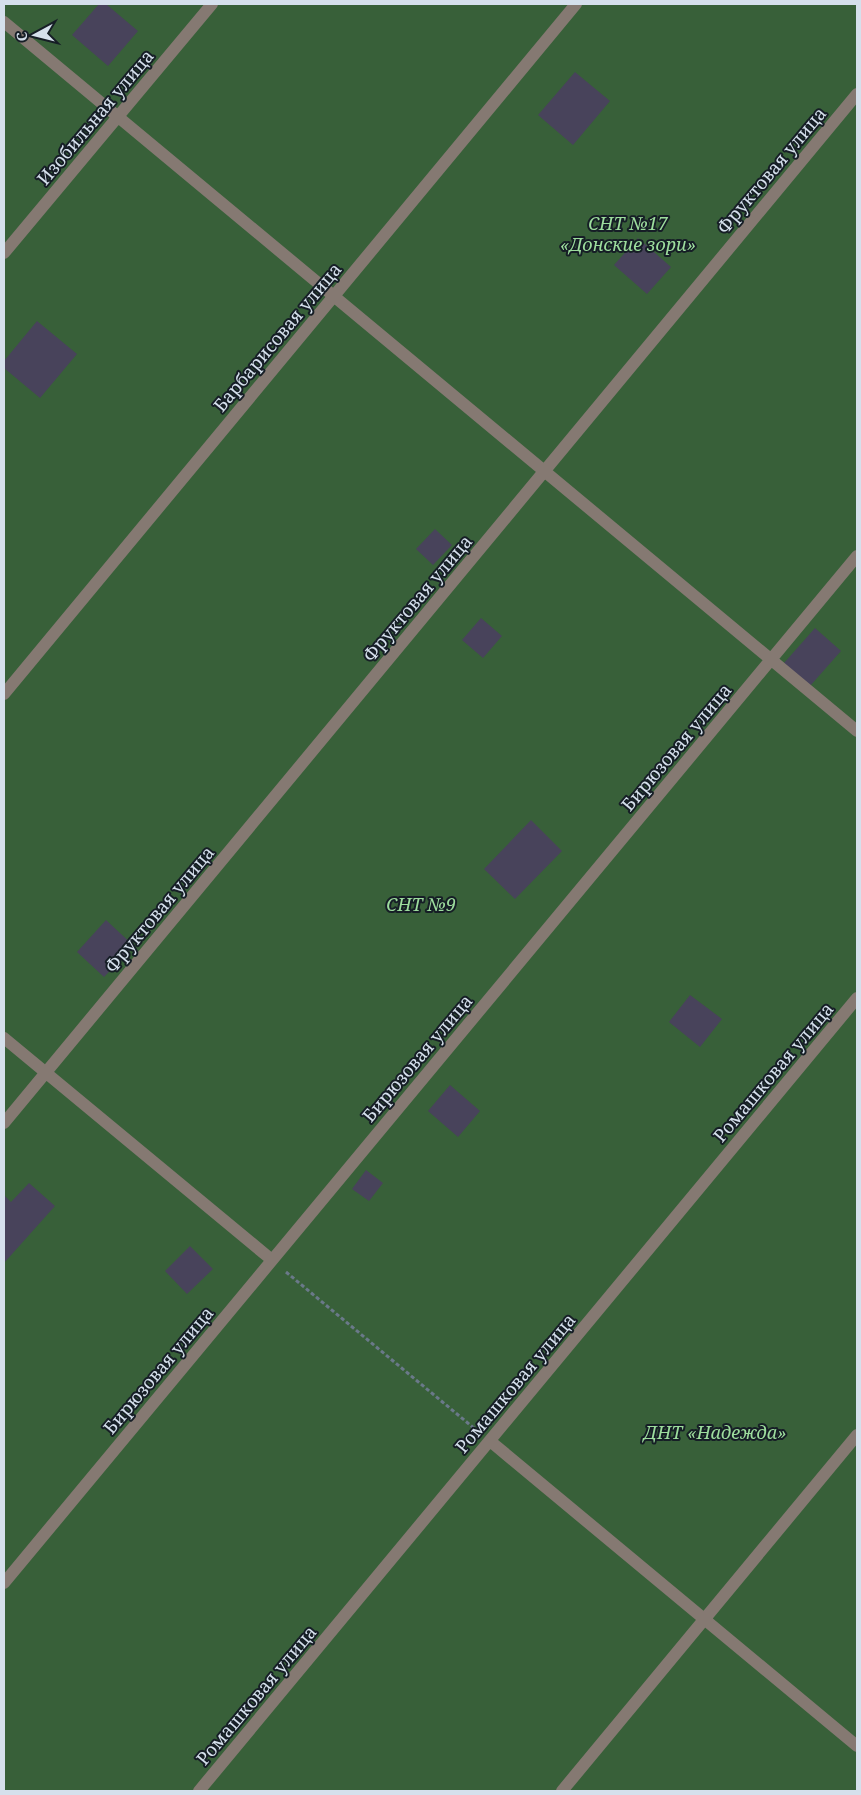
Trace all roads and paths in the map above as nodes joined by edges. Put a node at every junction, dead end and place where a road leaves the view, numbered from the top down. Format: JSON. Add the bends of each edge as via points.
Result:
{"nodes":[{"id":1,"x":212,"y":4,"type":"edge"},
{"id":2,"x":576,"y":4,"type":"edge"},
{"id":3,"x":4,"y":22,"type":"edge"},
{"id":4,"x":857,"y":94,"type":"edge"},
{"id":5,"x":118,"y":117,"type":"junction"},
{"id":6,"x":4,"y":253,"type":"edge"},
{"id":7,"x":334,"y":296,"type":"junction"},
{"id":8,"x":545,"y":471,"type":"junction"},
{"id":9,"x":857,"y":556,"type":"edge"},
{"id":10,"x":771,"y":660,"type":"junction"},
{"id":11,"x":4,"y":694,"type":"edge"},
{"id":12,"x":857,"y":731,"type":"edge"},
{"id":13,"x":857,"y":998,"type":"edge"},
{"id":14,"x":4,"y":1038,"type":"edge"},
{"id":15,"x":46,"y":1073,"type":"junction"},
{"id":16,"x":4,"y":1123,"type":"edge"},
{"id":17,"x":272,"y":1260,"type":"junction"},
{"id":18,"x":857,"y":1435,"type":"edge"},
{"id":19,"x":490,"y":1441,"type":"junction"},
{"id":20,"x":4,"y":1583,"type":"edge"},
{"id":21,"x":704,"y":1619,"type":"junction"},
{"id":22,"x":857,"y":1746,"type":"edge"},
{"id":23,"x":199,"y":1791,"type":"edge"},
{"id":24,"x":562,"y":1791,"type":"edge"}],
"edges":[{"from":1,"to":5,"type":"street","name":"Изобильная улица"},
{"from":2,"to":7,"type":"street","name":"Барбарисовая улица"},
{"from":3,"to":5,"type":"street"},
{"from":4,"to":8,"type":"street","name":"Фруктовая улица"},
{"from":5,"to":6,"type":"street","name":"Изобильная улица"},
{"from":5,"to":7,"type":"street"},
{"from":7,"to":8,"type":"street"},
{"from":7,"to":11,"type":"street","name":"Барбарисовая улица"},
{"from":8,"to":10,"type":"street"},
{"from":8,"to":15,"type":"street","name":"Фруктовая улица"},
{"from":9,"to":10,"type":"street","name":"Бирюзовая улица"},
{"from":10,"to":12,"type":"street"},
{"from":10,"to":17,"type":"street","name":"Бирюзовая улица"},
{"from":13,"to":19,"type":"street","name":"Ромашковая улица"},
{"from":14,"to":15,"type":"street"},
{"from":15,"to":16,"type":"street","name":"Фруктовая улица"},
{"from":15,"to":17,"type":"street"},
{"from":17,"to":19,"type":"path"},
{"from":17,"to":20,"type":"street","name":"Бирюзовая улица"},
{"from":18,"to":21,"type":"street"},
{"from":19,"to":21,"type":"street"},
{"from":19,"to":23,"type":"street","name":"Ромашковая улица"},
{"from":21,"to":22,"type":"street"},
{"from":21,"to":24,"type":"street"}]}
